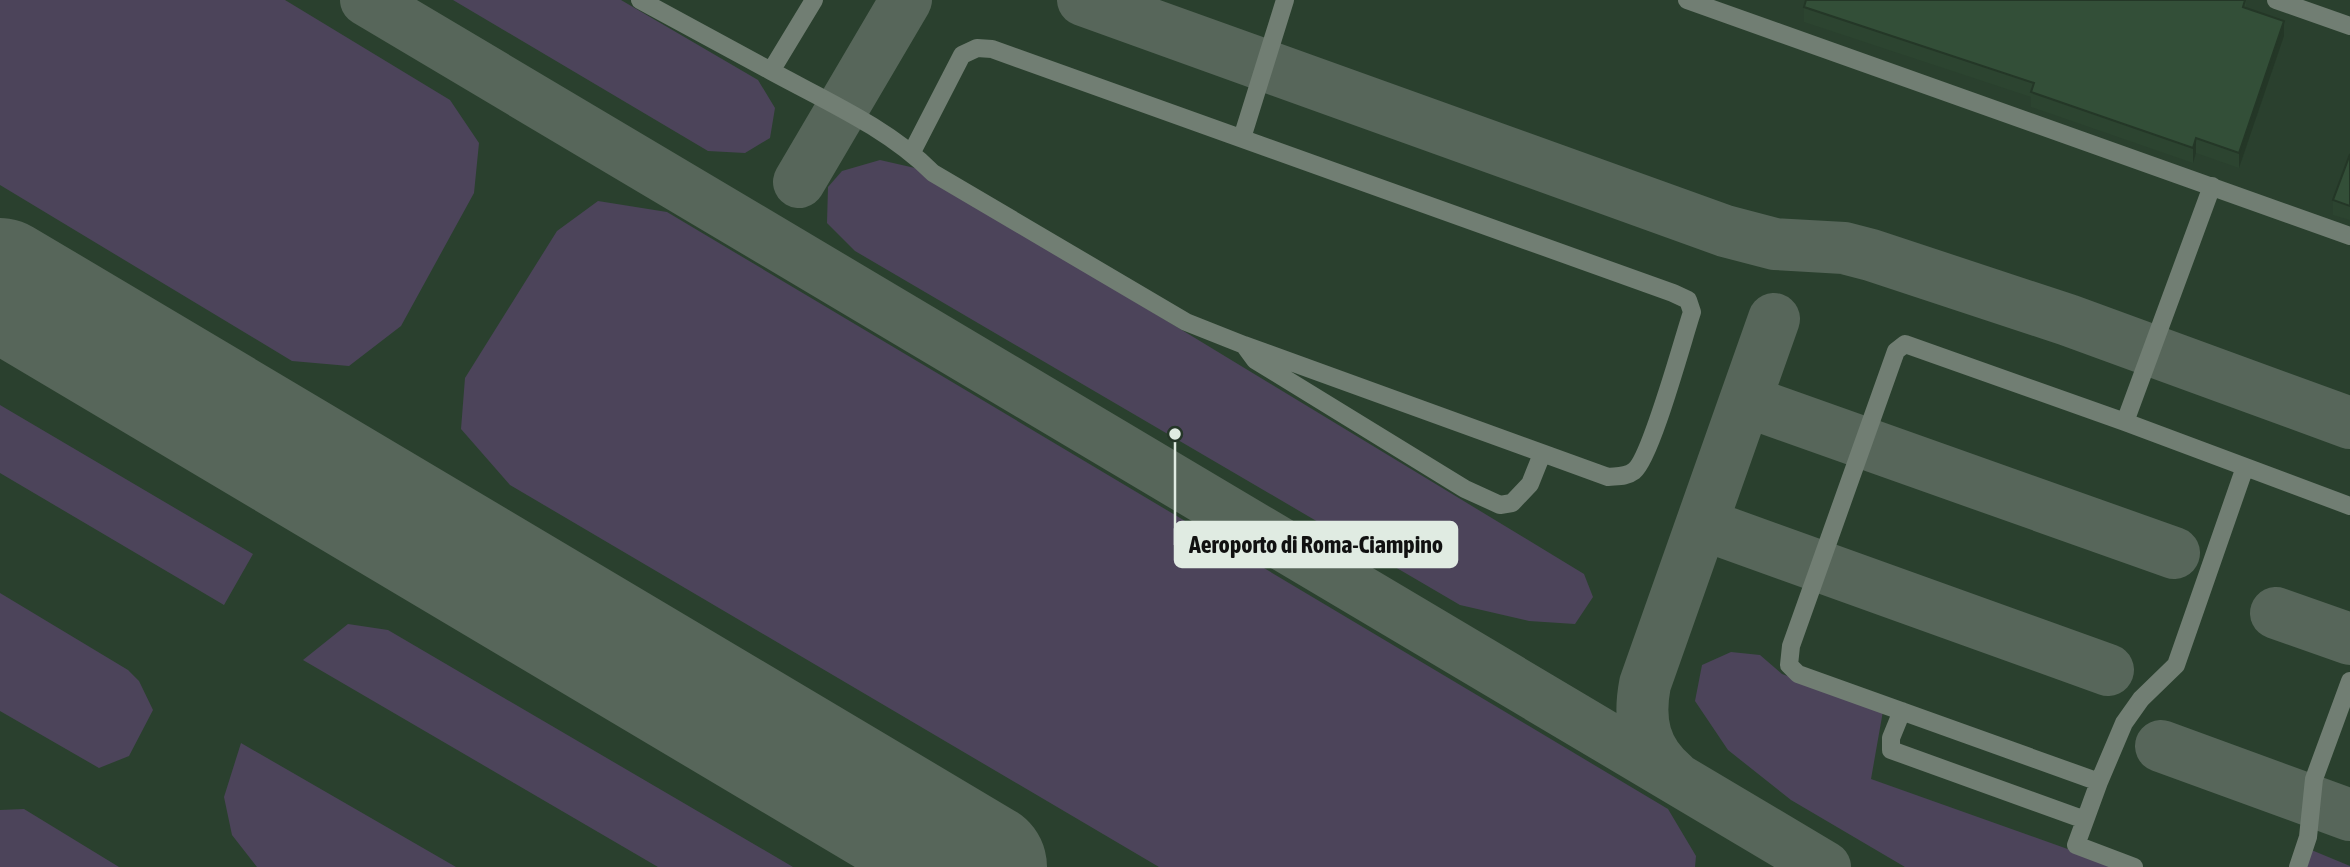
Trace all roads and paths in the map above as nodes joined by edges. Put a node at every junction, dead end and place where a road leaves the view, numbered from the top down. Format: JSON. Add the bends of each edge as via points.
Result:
{"nodes":[{"id":1,"x":640,"y":0,"type":"edge"},
{"id":2,"x":814,"y":0,"type":"edge"},
{"id":3,"x":1285,"y":0,"type":"edge"},
{"id":4,"x":1687,"y":0,"type":"edge"},
{"id":5,"x":2284,"y":3,"type":"edge"},
{"id":6,"x":2350,"y":26,"type":"edge"},
{"id":7,"x":771,"y":71,"type":"junction"},
{"id":8,"x":1242,"y":138,"type":"junction"},
{"id":9,"x":912,"y":152,"type":"junction"},
{"id":10,"x":2212,"y":186,"type":"junction"},
{"id":11,"x":2350,"y":236,"type":"edge"},
{"id":12,"x":1244,"y":345,"type":"junction"},
{"id":13,"x":2125,"y":422,"type":"junction"},
{"id":14,"x":1542,"y":454,"type":"junction"},
{"id":15,"x":2245,"y":467,"type":"junction"},
{"id":16,"x":2350,"y":506,"type":"edge"},
{"id":17,"x":2350,"y":681,"type":"edge"},
{"id":18,"x":2345,"y":709,"type":"edge"},
{"id":19,"x":1902,"y":711,"type":"junction"},
{"id":20,"x":2099,"y":782,"type":"junction"},
{"id":21,"x":2085,"y":820,"type":"junction"},
{"id":22,"x":2134,"y":867,"type":"edge"},
{"id":23,"x":2298,"y":867,"type":"edge"}],
"edges":[{"from":1,"to":7,"type":"lane"},
{"from":2,"to":7,"type":"lane"},
{"from":3,"to":8,"type":"lane"},
{"from":4,"to":10,"type":"lane"},
{"from":5,"to":6,"type":"lane"},
{"from":7,"to":9,"type":"lane"},
{"from":8,"to":9,"type":"lane","via":[[992,48],[977,48],[962,55]]},
{"from":8,"to":14,"type":"lane","via":[[1688,300],[1692,312],[1649,445],[1636,469],[1608,477]]},
{"from":9,"to":12,"type":"lane","via":[[933,173],[1186,322]]},
{"from":10,"to":11,"type":"lane"},
{"from":10,"to":13,"type":"lane"},
{"from":12,"to":14,"type":"lane"},
{"from":12,"to":14,"type":"lane","via":[[1255,360],[1299,388],[1465,489],[1500,505],[1512,503],[1525,491]]},
{"from":13,"to":15,"type":"lane"},
{"from":13,"to":19,"type":"lane","via":[[1905,344],[1896,351],[1791,646],[1789,666],[1798,674]]},
{"from":15,"to":16,"type":"lane"},
{"from":15,"to":20,"type":"lane","via":[[2176,665],[2124,723]]},
{"from":17,"to":18,"type":"lane"},
{"from":18,"to":23,"type":"lane","via":[[2314,779],[2308,837]]},
{"from":19,"to":20,"type":"lane"},
{"from":19,"to":21,"type":"lane","via":[[1891,750]]},
{"from":20,"to":21,"type":"lane"},
{"from":21,"to":22,"type":"lane","via":[[2076,845]]}]}
